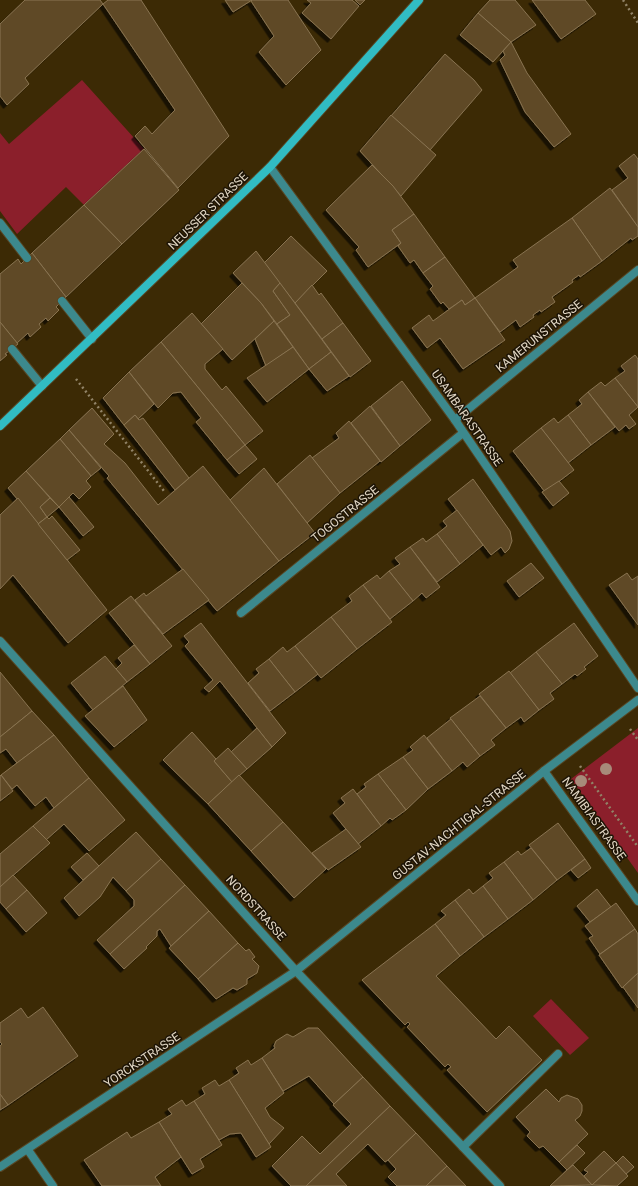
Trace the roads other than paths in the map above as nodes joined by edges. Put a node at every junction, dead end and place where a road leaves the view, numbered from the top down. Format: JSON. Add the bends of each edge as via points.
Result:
{"nodes":[{"id":1,"x":418,"y":0,"type":"edge"},
{"id":2,"x":270,"y":167,"type":"junction"},
{"id":3,"x":0,"y":223,"type":"edge"},
{"id":4,"x":27,"y":258,"type":"dead end"},
{"id":5,"x":638,"y":270,"type":"edge"},
{"id":6,"x":62,"y":301,"type":"dead end"},
{"id":7,"x":92,"y":339,"type":"junction"},
{"id":8,"x":12,"y":349,"type":"dead end"},
{"id":9,"x":42,"y":386,"type":"junction"},
{"id":10,"x":455,"y":420,"type":"junction"},
{"id":11,"x":0,"y":426,"type":"edge"},
{"id":12,"x":463,"y":433,"type":"junction"},
{"id":13,"x":241,"y":613,"type":"dead end"},
{"id":14,"x":0,"y":641,"type":"edge"},
{"id":15,"x":638,"y":688,"type":"edge"},
{"id":16,"x":638,"y":700,"type":"edge"},
{"id":17,"x":544,"y":771,"type":"junction"},
{"id":18,"x":638,"y":901,"type":"edge"},
{"id":19,"x":296,"y":971,"type":"junction"},
{"id":20,"x":558,"y":1054,"type":"dead end"},
{"id":21,"x":463,"y":1147,"type":"junction"},
{"id":22,"x":28,"y":1150,"type":"junction"},
{"id":23,"x":0,"y":1167,"type":"edge"},
{"id":24,"x":53,"y":1186,"type":"edge"},
{"id":25,"x":500,"y":1186,"type":"edge"}],
"edges":[{"from":1,"to":2,"type":"main road","name":"NEUSSER STRASSE"},
{"from":2,"to":7,"type":"main road","name":"NEUSSER STRASSE"},
{"from":2,"to":10,"type":"street","name":"USAMBARASTRASSE"},
{"from":3,"to":4,"type":"street"},
{"from":5,"to":10,"type":"street","name":"KAMERUNSTRASSE"},
{"from":6,"to":7,"type":"street"},
{"from":7,"to":9,"type":"main road","name":"NEUSSER STRASSE"},
{"from":8,"to":9,"type":"street"},
{"from":9,"to":11,"type":"main road","name":"NEUSSER STRASSE"},
{"from":10,"to":12,"type":"street","name":"USAMBARASTRASSE"},
{"from":12,"to":13,"type":"street","name":"TOGOSTRASSE"},
{"from":12,"to":15,"type":"street","name":"USAMBARASTRASSE"},
{"from":14,"to":19,"type":"street","name":"NORDSTRASSE"},
{"from":16,"to":17,"type":"street","name":"GUSTAV-NACHTIGAL-STRASSE"},
{"from":17,"to":18,"type":"street","name":"NAMIBIASTRASSE"},
{"from":17,"to":19,"type":"street","name":"GUSTAV-NACHTIGAL-STRASSE"},
{"from":19,"to":21,"type":"street","name":"NORDSTRASSE"},
{"from":19,"to":22,"type":"street","name":"YORCKSTRASSE"},
{"from":20,"to":21,"type":"street"},
{"from":21,"to":25,"type":"street","name":"NORDSTRASSE"},
{"from":22,"to":23,"type":"street","name":"YORCKSTRASSE"},
{"from":22,"to":24,"type":"street"}]}
